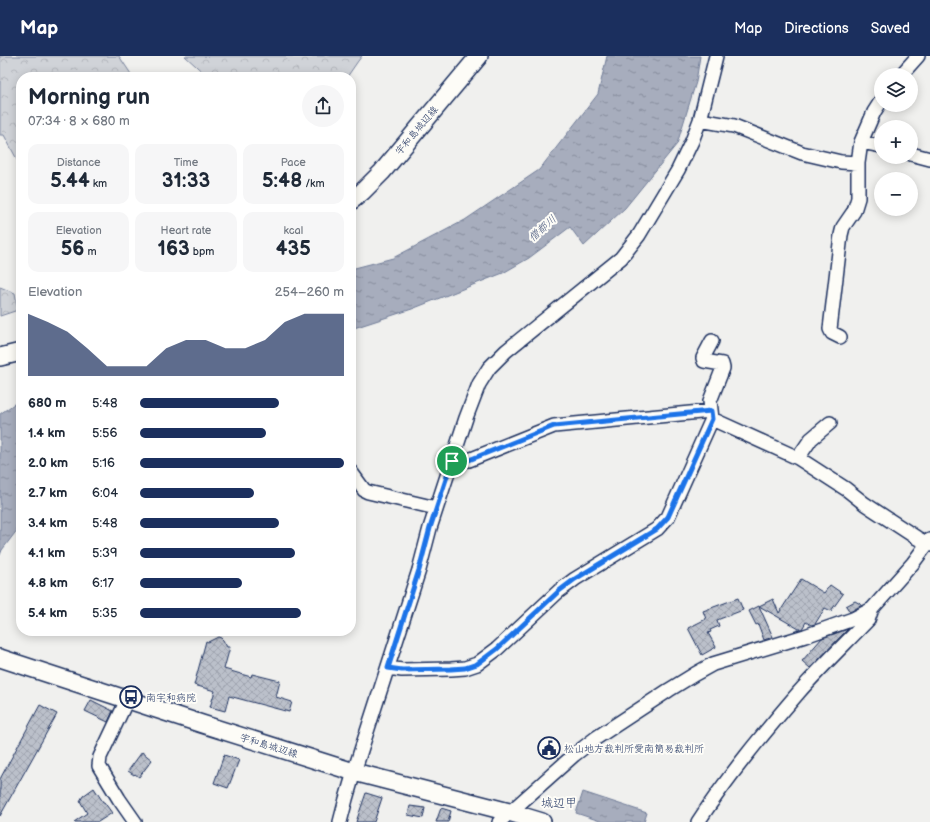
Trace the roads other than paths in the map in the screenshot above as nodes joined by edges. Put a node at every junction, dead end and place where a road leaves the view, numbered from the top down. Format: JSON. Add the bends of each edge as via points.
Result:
{"nodes":[{"id":1,"x":479,"y":56,"type":"edge"},
{"id":2,"x":716,"y":56,"type":"edge"},
{"id":3,"x":918,"y":56,"type":"edge"},
{"id":4,"x":907,"y":68,"type":"edge"},
{"id":5,"x":874,"y":112,"type":"edge"},
{"id":6,"x":700,"y":120,"type":"junction"},
{"id":7,"x":862,"y":142,"type":"junction"},
{"id":8,"x":874,"y":145,"type":"edge"},
{"id":9,"x":918,"y":156,"type":"edge"},
{"id":10,"x":930,"y":159,"type":"edge"},
{"id":11,"x":858,"y":163,"type":"junction"},
{"id":12,"x":356,"y":197,"type":"edge"},
{"id":13,"x":840,"y":336,"type":"dead end"},
{"id":14,"x":712,"y":341,"type":"dead end"},
{"id":15,"x":16,"y":353,"type":"edge"},
{"id":16,"x":0,"y":357,"type":"edge"},
{"id":17,"x":712,"y":415,"type":"junction"},
{"id":18,"x":830,"y":422,"type":"dead end"},
{"id":19,"x":798,"y":458,"type":"junction"},
{"id":20,"x":452,"y":461,"type":"junction"},
{"id":21,"x":356,"y":479,"type":"edge"},
{"id":22,"x":436,"y":508,"type":"junction"},
{"id":23,"x":929,"y":543,"type":"edge"},
{"id":24,"x":872,"y":609,"type":"junction"},
{"id":25,"x":1,"y":660,"type":"edge"},
{"id":26,"x":388,"y":668,"type":"junction"},
{"id":27,"x":127,"y":700,"type":"junction"},
{"id":28,"x":354,"y":772,"type":"junction"},
{"id":29,"x":504,"y":817,"type":"edge"},
{"id":30,"x":135,"y":822,"type":"edge"},
{"id":31,"x":340,"y":822,"type":"edge"},
{"id":32,"x":542,"y":822,"type":"edge"},
{"id":33,"x":698,"y":822,"type":"edge"}],
"edges":[{"from":1,"to":12,"type":"main road","name":"宇和島城辺線","via":[[382,172]]},
{"from":2,"to":6,"type":"street"},
{"from":3,"to":4,"type":"street"},
{"from":5,"to":7,"type":"street"},
{"from":6,"to":11,"type":"street","via":[[734,126],[802,153],[841,162]]},
{"from":6,"to":20,"type":"street","via":[[661,200],[639,235],[620,258],[506,351],[489,368],[479,384]]},
{"from":7,"to":8,"type":"street"},
{"from":7,"to":11,"type":"street"},
{"from":9,"to":10,"type":"street"},
{"from":11,"to":13,"type":"street","via":[[858,198],[841,235],[830,329],[832,334]]},
{"from":14,"to":17,"type":"street","via":[[703,358],[722,364],[723,368],[710,401]]},
{"from":15,"to":16,"type":"main road"},
{"from":17,"to":19,"type":"street"},
{"from":17,"to":20,"type":"street","via":[[554,426],[469,460]]},
{"from":17,"to":26,"type":"street","via":[[668,517],[657,529],[559,591],[497,649],[477,664],[451,669]]},
{"from":18,"to":19,"type":"street","via":[[811,439]]},
{"from":19,"to":23,"type":"street","via":[[865,504]]},
{"from":20,"to":22,"type":"street"},
{"from":21,"to":22,"type":"street","via":[[368,492]]},
{"from":22,"to":26,"type":"street"},
{"from":23,"to":24,"type":"street"},
{"from":24,"to":29,"type":"street","via":[[853,619],[805,636],[713,664],[695,674],[596,738]]},
{"from":24,"to":33,"type":"street","via":[[868,620],[800,692],[751,750]]},
{"from":25,"to":27,"type":"main road","name":"宇和島城辺線"},
{"from":26,"to":28,"type":"street"},
{"from":27,"to":28,"type":"main road","name":"宇和島城辺線"},
{"from":27,"to":30,"type":"street","via":[[100,757],[99,766]]},
{"from":28,"to":29,"type":"main road","name":"宇和島城辺線"},
{"from":28,"to":31,"type":"street"},
{"from":29,"to":32,"type":"main road","name":"宇和島城辺線"}]}
